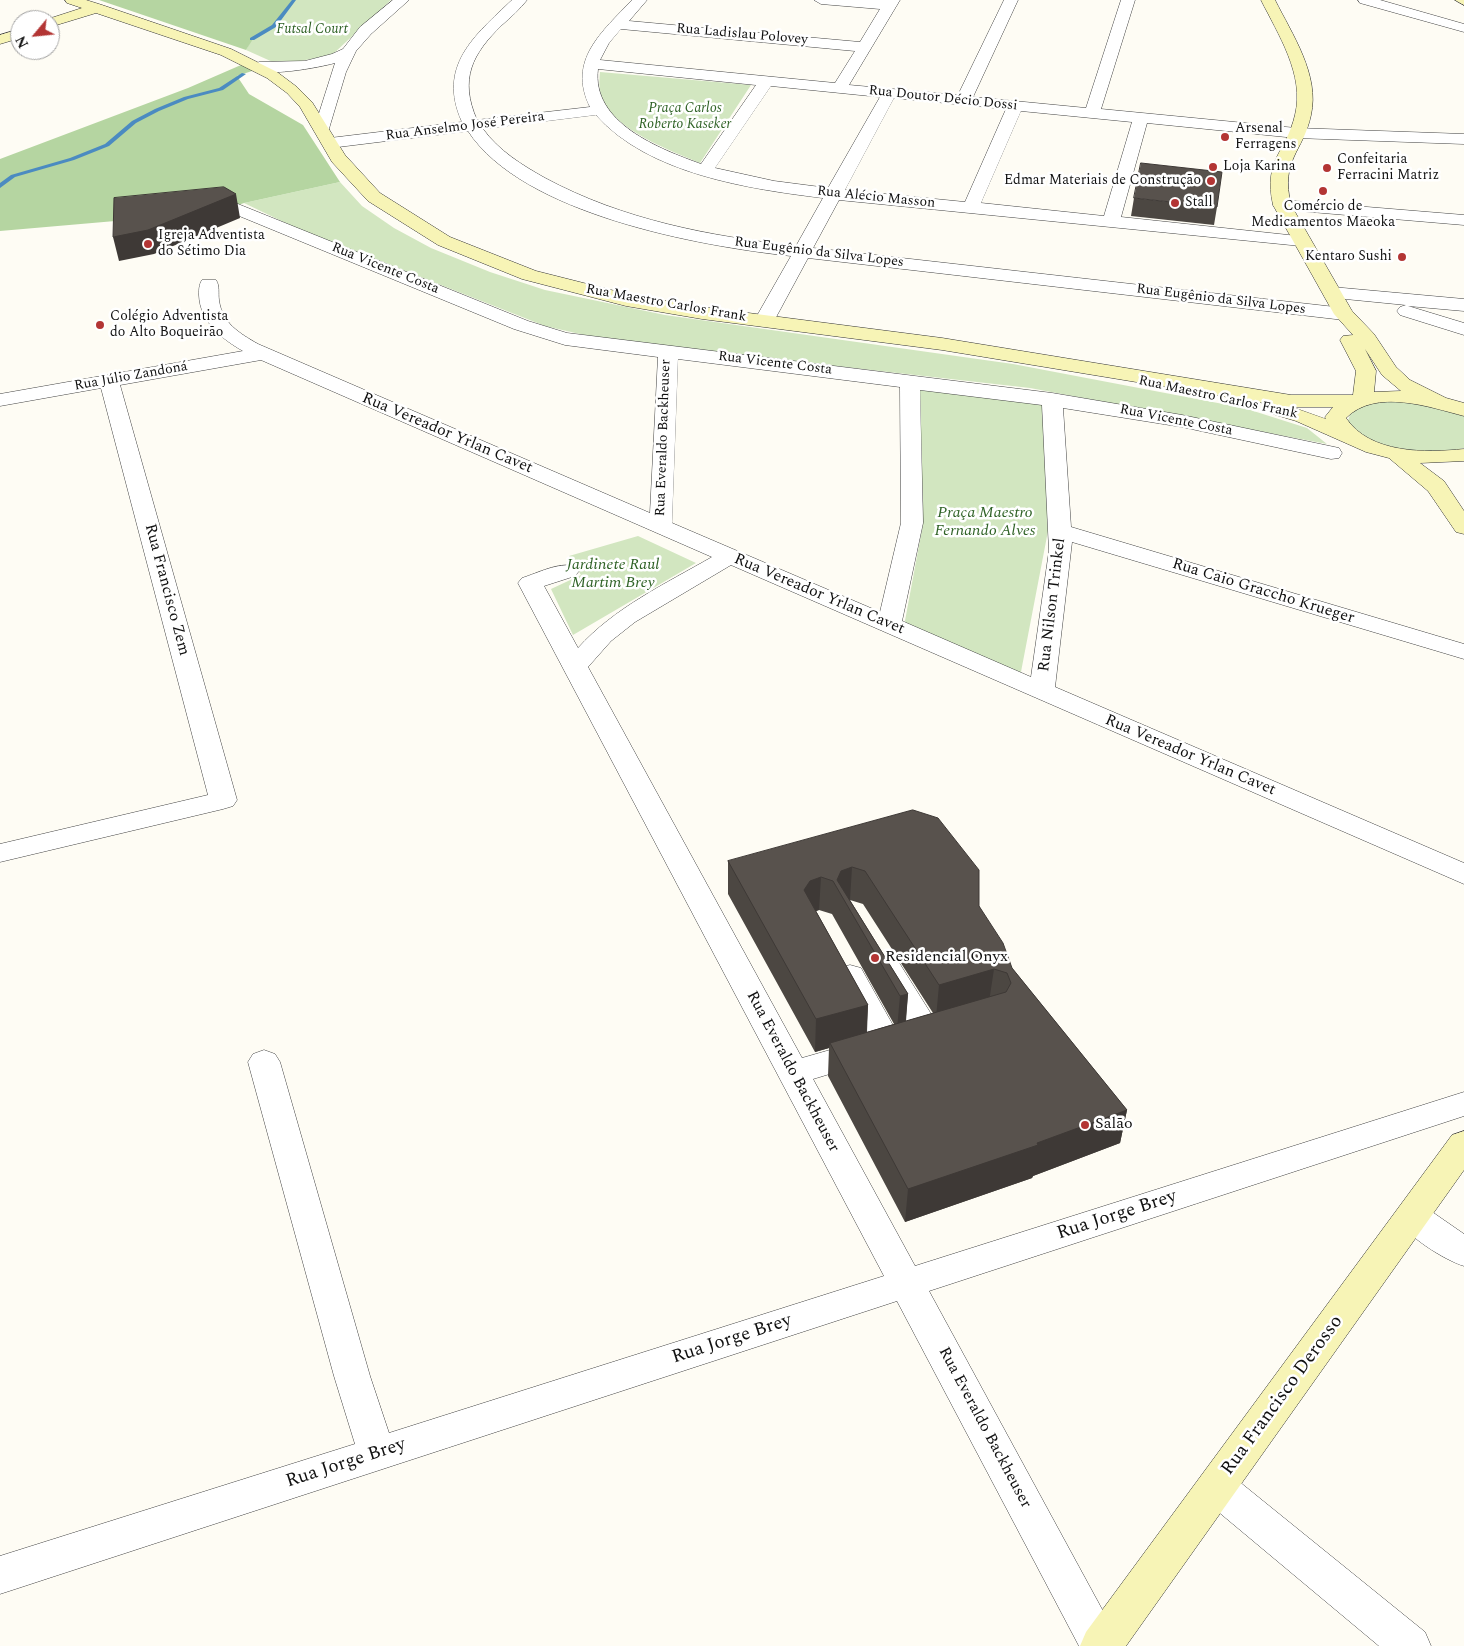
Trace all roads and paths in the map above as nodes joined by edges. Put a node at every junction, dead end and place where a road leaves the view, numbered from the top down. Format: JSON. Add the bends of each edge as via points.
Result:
{"nodes":[{"id":1,"x":72,"y":0,"type":"edge"},
{"id":2,"x":402,"y":0,"type":"edge"},
{"id":3,"x":520,"y":0,"type":"edge"},
{"id":4,"x":640,"y":0,"type":"edge"},
{"id":5,"x":821,"y":0,"type":"edge"},
{"id":6,"x":1011,"y":0,"type":"edge"},
{"id":7,"x":1128,"y":0,"type":"edge"},
{"id":8,"x":1268,"y":0,"type":"edge"},
{"id":9,"x":1365,"y":0,"type":"edge"},
{"id":10,"x":891,"y":3,"type":"edge"},
{"id":11,"x":97,"y":8,"type":"junction"},
{"id":12,"x":60,"y":20,"type":"edge"},
{"id":13,"x":619,"y":24,"type":"junction"},
{"id":14,"x":1464,"y":28,"type":"edge"},
{"id":15,"x":864,"y":47,"type":"junction"},
{"id":16,"x":348,"y":52,"type":"junction"},
{"id":17,"x":590,"y":64,"type":"junction"},
{"id":18,"x":259,"y":67,"type":"junction"},
{"id":19,"x":766,"y":82,"type":"junction"},
{"id":20,"x":839,"y":89,"type":"junction"},
{"id":21,"x":889,"y":94,"type":"junction"},
{"id":22,"x":963,"y":101,"type":"junction"},
{"id":23,"x":1015,"y":106,"type":"junction"},
{"id":24,"x":600,"y":110,"type":"junction"},
{"id":25,"x":1092,"y":113,"type":"junction"},
{"id":26,"x":1141,"y":118,"type":"junction"},
{"id":27,"x":472,"y":126,"type":"junction"},
{"id":28,"x":1296,"y":133,"type":"junction"},
{"id":29,"x":326,"y":136,"type":"junction"},
{"id":30,"x":1464,"y":139,"type":"edge"},
{"id":31,"x":705,"y":170,"type":"junction"},
{"id":32,"x":834,"y":194,"type":"junction"},
{"id":33,"x":1282,"y":205,"type":"junction"},
{"id":34,"x":971,"y":208,"type":"junction"},
{"id":35,"x":238,"y":209,"type":"dead end"},
{"id":36,"x":1464,"y":220,"type":"edge"},
{"id":37,"x":1111,"y":222,"type":"junction"},
{"id":38,"x":1301,"y":240,"type":"junction"},
{"id":39,"x":802,"y":252,"type":"junction"},
{"id":40,"x":209,"y":284,"type":"dead end"},
{"id":41,"x":1332,"y":293,"type":"junction"},
{"id":42,"x":1356,"y":295,"type":"junction"},
{"id":43,"x":1464,"y":304,"type":"edge"},
{"id":44,"x":1344,"y":314,"type":"junction"},
{"id":45,"x":764,"y":321,"type":"junction"},
{"id":46,"x":1464,"y":329,"type":"edge"},
{"id":47,"x":668,"y":350,"type":"junction"},
{"id":48,"x":263,"y":354,"type":"junction"},
{"id":49,"x":1081,"y":367,"type":"junction"},
{"id":50,"x":109,"y":381,"type":"junction"},
{"id":51,"x":910,"y":382,"type":"junction"},
{"id":52,"x":1052,"y":399,"type":"junction"},
{"id":53,"x":0,"y":400,"type":"edge"},
{"id":54,"x":1358,"y":400,"type":"junction"},
{"id":55,"x":1438,"y":401,"type":"junction"},
{"id":56,"x":1464,"y":410,"type":"edge"},
{"id":57,"x":1352,"y":437,"type":"junction"},
{"id":58,"x":1331,"y":453,"type":"dead end"},
{"id":59,"x":1396,"y":454,"type":"junction"},
{"id":60,"x":1464,"y":455,"type":"edge"},
{"id":61,"x":661,"y":526,"type":"junction"},
{"id":62,"x":1464,"y":526,"type":"edge"},
{"id":63,"x":1061,"y":531,"type":"junction"},
{"id":64,"x":730,"y":556,"type":"junction"},
{"id":65,"x":567,"y":571,"type":"dead end"},
{"id":66,"x":889,"y":625,"type":"junction"},
{"id":67,"x":1464,"y":652,"type":"edge"},
{"id":68,"x":574,"y":666,"type":"junction"},
{"id":69,"x":1042,"y":692,"type":"junction"},
{"id":70,"x":0,"y":853,"type":"edge"},
{"id":71,"x":1464,"y":874,"type":"edge"},
{"id":72,"x":872,"y":944,"type":"edge"},
{"id":73,"x":838,"y":955,"type":"edge"},
{"id":74,"x":888,"y":1045,"type":"junction"},
{"id":75,"x":264,"y":1062,"type":"dead end"},
{"id":76,"x":792,"y":1073,"type":"junction"},
{"id":77,"x":1464,"y":1104,"type":"edge"},
{"id":78,"x":1464,"y":1144,"type":"edge"},
{"id":79,"x":1413,"y":1218,"type":"junction"},
{"id":80,"x":1464,"y":1252,"type":"edge"},
{"id":81,"x":906,"y":1284,"type":"junction"},
{"id":82,"x":377,"y":1454,"type":"junction"},
{"id":83,"x":1217,"y":1487,"type":"junction"},
{"id":84,"x":0,"y":1575,"type":"edge"},
{"id":85,"x":1101,"y":1646,"type":"edge"},
{"id":86,"x":1410,"y":1646,"type":"edge"}],
"edges":[{"from":1,"to":11,"type":"main road","name":"Rua Maestro Carlos Frank"},
{"from":2,"to":16,"type":"street","via":[[362,34]]},
{"from":3,"to":27,"type":"street","name":"Rua Eugênio da Silva Lopes","via":[[475,47],[463,70],[462,93]]},
{"from":4,"to":13,"type":"street"},
{"from":5,"to":10,"type":"street"},
{"from":6,"to":22,"type":"street"},
{"from":7,"to":25,"type":"street"},
{"from":8,"to":28,"type":"main road","via":[[1302,79],[1305,101],[1302,121]]},
{"from":9,"to":14,"type":"street"},
{"from":10,"to":15,"type":"street"},
{"from":11,"to":12,"type":"main road"},
{"from":11,"to":18,"type":"main road","name":"Rua Maestro Carlos Frank","via":[[211,46]]},
{"from":13,"to":15,"type":"street","name":"Rua Ladislau Polovey"},
{"from":13,"to":17,"type":"street","via":[[596,50]]},
{"from":15,"to":20,"type":"street"},
{"from":16,"to":18,"type":"street","via":[[311,64]]},
{"from":16,"to":29,"type":"street","via":[[336,81]]},
{"from":17,"to":19,"type":"street","name":"Rua Doutor Décio Dossi"},
{"from":17,"to":24,"type":"street","name":"Rua Alécio Masson","via":[[591,94]]},
{"from":18,"to":29,"type":"main road","name":"Rua Maestro Carlos Frank","via":[[300,97]]},
{"from":19,"to":20,"type":"street","name":"Rua Doutor Décio Dossi"},
{"from":19,"to":31,"type":"street"},
{"from":20,"to":21,"type":"street","name":"Rua Doutor Décio Dossi"},
{"from":21,"to":22,"type":"street","name":"Rua Doutor Décio Dossi"},
{"from":21,"to":32,"type":"street"},
{"from":22,"to":23,"type":"street","name":"Rua Doutor Décio Dossi"},
{"from":23,"to":25,"type":"street","name":"Rua Doutor Décio Dossi"},
{"from":23,"to":34,"type":"street"},
{"from":24,"to":27,"type":"street","name":"Rua Anselmo José Pereira"},
{"from":24,"to":31,"type":"street","name":"Rua Alécio Masson","via":[[636,140]]},
{"from":25,"to":26,"type":"street","name":"Rua Doutor Décio Dossi"},
{"from":26,"to":28,"type":"street","name":"Rua Doutor Décio Dossi"},
{"from":26,"to":37,"type":"street"},
{"from":27,"to":29,"type":"street","name":"Rua Anselmo José Pereira"},
{"from":27,"to":39,"type":"street","name":"Rua Eugênio da Silva Lopes","via":[[494,152],[511,165],[584,204],[613,215],[686,233]]},
{"from":28,"to":30,"type":"street","name":"Rua Doutor Décio Dossi"},
{"from":28,"to":33,"type":"main road","via":[[1277,174]]},
{"from":29,"to":45,"type":"main road","name":"Rua Maestro Carlos Frank","via":[[350,173],[374,197],[417,226],[470,253],[529,275],[595,293],[662,307]]},
{"from":31,"to":32,"type":"street","name":"Rua Alécio Masson"},
{"from":32,"to":34,"type":"street","name":"Rua Alécio Masson"},
{"from":32,"to":39,"type":"street"},
{"from":33,"to":36,"type":"street"},
{"from":33,"to":38,"type":"main road"},
{"from":34,"to":37,"type":"street","name":"Rua Alécio Masson"},
{"from":35,"to":47,"type":"street","name":"Rua Vicente Costa","via":[[544,333],[585,342]]},
{"from":37,"to":38,"type":"street","name":"Rua Alécio Masson"},
{"from":38,"to":41,"type":"main road"},
{"from":39,"to":44,"type":"street","name":"Rua Eugênio da Silva Lopes"},
{"from":39,"to":45,"type":"street"},
{"from":40,"to":48,"type":"street","name":"Rua Vereador Yrlan Cavet","via":[[208,306],[217,322],[236,339]]},
{"from":41,"to":42,"type":"street"},
{"from":41,"to":44,"type":"main road"},
{"from":42,"to":43,"type":"street"},
{"from":42,"to":46,"type":"street"},
{"from":44,"to":54,"type":"main road","via":[[1350,340],[1366,371]]},
{"from":44,"to":55,"type":"main road","via":[[1367,338],[1396,379]]},
{"from":45,"to":49,"type":"main road","name":"Rua Maestro Carlos Frank","via":[[942,344]]},
{"from":47,"to":51,"type":"street","name":"Rua Vicente Costa"},
{"from":47,"to":61,"type":"street","name":"Rua Everaldo Backheuser"},
{"from":48,"to":50,"type":"street","name":"Rua Júlio Zandoná"},
{"from":48,"to":61,"type":"street","name":"Rua Vereador Yrlan Cavet"},
{"from":49,"to":54,"type":"main road","name":"Rua Maestro Carlos Frank","via":[[1291,401]]},
{"from":49,"to":57,"type":"main road","name":"Rua Maestro Carlos Frank","via":[[1284,411]]},
{"from":50,"to":53,"type":"street","name":"Rua Júlio Zandoná"},
{"from":50,"to":70,"type":"street","name":"Rua Francisco Zem","via":[[223,800]]},
{"from":51,"to":52,"type":"street","name":"Rua Vicente Costa"},
{"from":51,"to":66,"type":"street","via":[[912,523]]},
{"from":52,"to":58,"type":"street","name":"Rua Vicente Costa","via":[[1182,421]]},
{"from":52,"to":63,"type":"street","name":"Rua Nilson Trinkel"},
{"from":54,"to":55,"type":"main road","name":"Rua Maestro Carlos Frank","via":[[1404,397]]},
{"from":54,"to":57,"type":"main road","via":[[1341,407],[1335,416],[1339,427]]},
{"from":55,"to":56,"type":"main road"},
{"from":57,"to":59,"type":"main road","name":"Rua Maestro Carlos Frank"},
{"from":59,"to":60,"type":"main road","via":[[1422,457]]},
{"from":59,"to":62,"type":"main road","via":[[1436,486]]},
{"from":61,"to":64,"type":"street","name":"Rua Vereador Yrlan Cavet"},
{"from":63,"to":67,"type":"street","name":"Rua Caio Graccho Krueger"},
{"from":63,"to":69,"type":"street","name":"Rua Nilson Trinkel","via":[[1059,570]]},
{"from":64,"to":66,"type":"street","name":"Rua Vereador Yrlan Cavet"},
{"from":64,"to":68,"type":"street","via":[[626,617],[602,636]]},
{"from":65,"to":68,"type":"street","name":"Rua Everaldo Backheuser","via":[[530,583]]},
{"from":66,"to":69,"type":"street","name":"Rua Vereador Yrlan Cavet"},
{"from":68,"to":76,"type":"street","name":"Rua Everaldo Backheuser"},
{"from":69,"to":71,"type":"street","name":"Rua Vereador Yrlan Cavet"},
{"from":72,"to":74,"type":"street","via":[[941,1029]]},
{"from":73,"to":74,"type":"street"},
{"from":74,"to":76,"type":"street"},
{"from":75,"to":82,"type":"street"},
{"from":76,"to":81,"type":"street","name":"Rua Everaldo Backheuser"},
{"from":77,"to":81,"type":"street","name":"Rua Jorge Brey"},
{"from":78,"to":79,"type":"main road","name":"Rua Francisco Derosso"},
{"from":79,"to":80,"type":"street"},
{"from":79,"to":83,"type":"main road","name":"Rua Francisco Derosso"},
{"from":81,"to":82,"type":"street","name":"Rua Jorge Brey"},
{"from":81,"to":85,"type":"street","name":"Rua Everaldo Backheuser"},
{"from":82,"to":84,"type":"street","name":"Rua Jorge Brey"},
{"from":83,"to":85,"type":"main road","name":"Rua Francisco Derosso"},
{"from":83,"to":86,"type":"street"}]}
